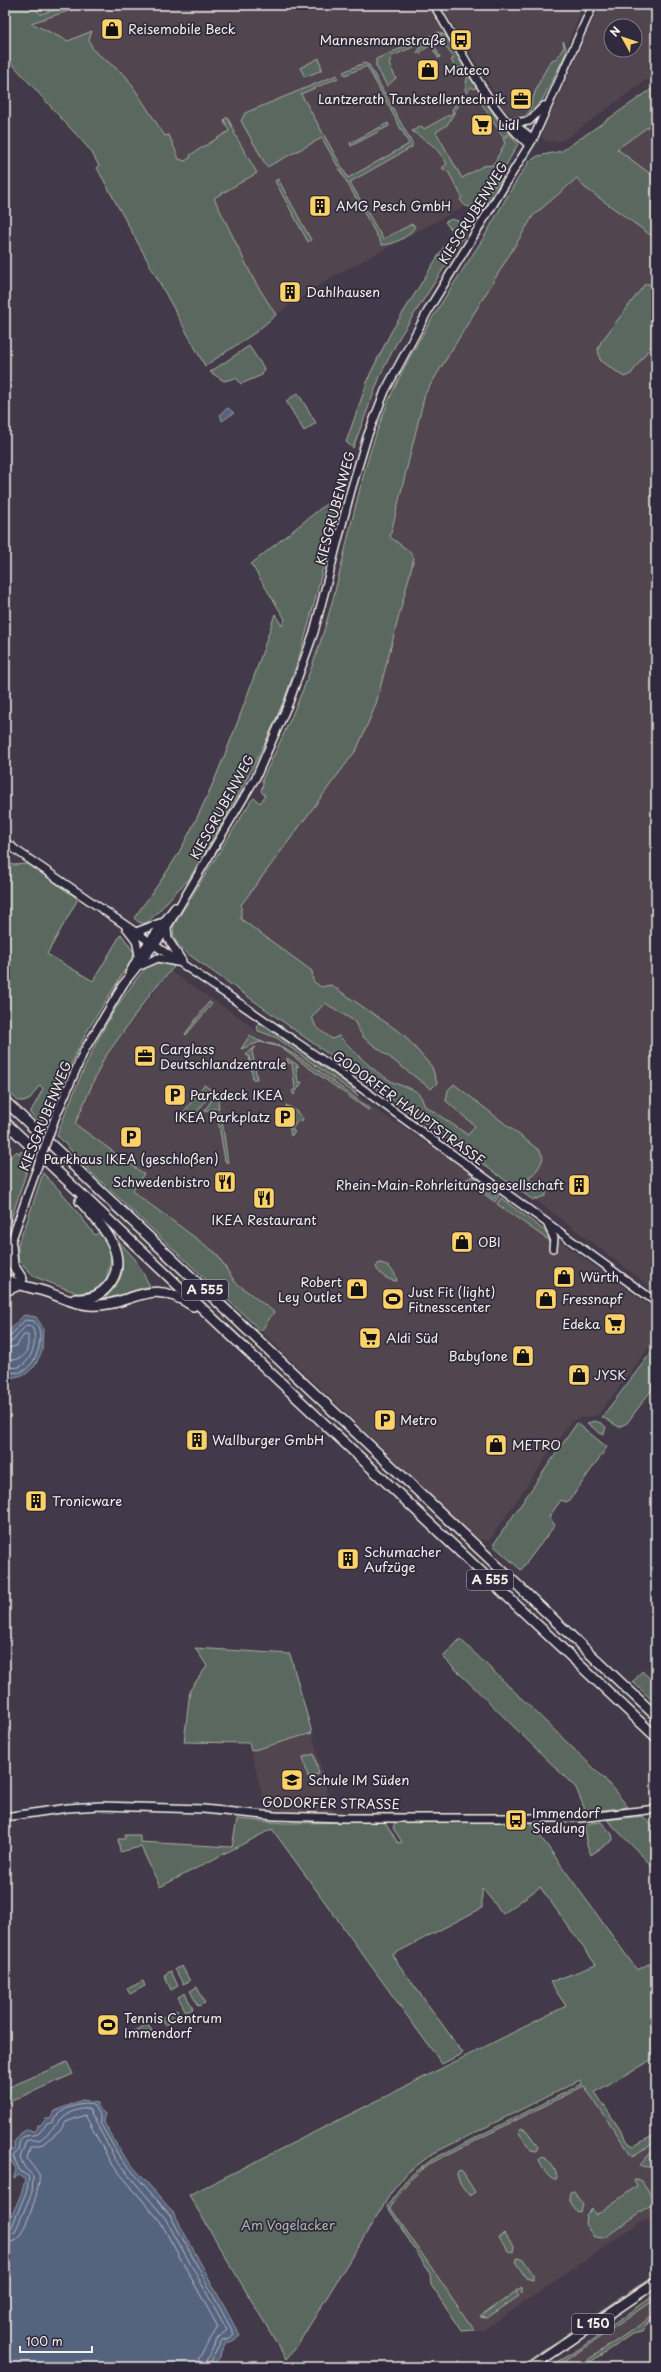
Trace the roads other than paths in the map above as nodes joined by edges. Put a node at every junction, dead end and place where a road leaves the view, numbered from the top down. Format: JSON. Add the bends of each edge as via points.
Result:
{"nodes":[{"id":1,"x":434,"y":5,"type":"edge"},
{"id":2,"x":593,"y":5,"type":"edge"},
{"id":3,"x":553,"y":92,"type":"junction"},
{"id":4,"x":504,"y":119,"type":"junction"},
{"id":5,"x":512,"y":123,"type":"junction"},
{"id":6,"x":531,"y":142,"type":"junction"},
{"id":7,"x":7,"y":845,"type":"edge"},
{"id":8,"x":121,"y":922,"type":"junction"},
{"id":9,"x":164,"y":926,"type":"junction"},
{"id":10,"x":136,"y":932,"type":"junction"},
{"id":11,"x":153,"y":942,"type":"junction"},
{"id":12,"x":139,"y":955,"type":"junction"},
{"id":13,"x":184,"y":965,"type":"junction"},
{"id":14,"x":138,"y":968,"type":"junction"},
{"id":15,"x":121,"y":987,"type":"junction"},
{"id":16,"x":5,"y":1101,"type":"edge"},
{"id":17,"x":5,"y":1122,"type":"edge"},
{"id":18,"x":54,"y":1168,"type":"junction"},
{"id":19,"x":548,"y":1225,"type":"junction"},
{"id":20,"x":11,"y":1245,"type":"junction"},
{"id":21,"x":553,"y":1248,"type":"dead end"},
{"id":22,"x":5,"y":1259,"type":"edge"},
{"id":23,"x":5,"y":1273,"type":"edge"},
{"id":24,"x":5,"y":1278,"type":"edge"},
{"id":25,"x":20,"y":1282,"type":"junction"},
{"id":26,"x":5,"y":1291,"type":"edge"},
{"id":27,"x":61,"y":1298,"type":"junction"},
{"id":28,"x":656,"y":1302,"type":"edge"},
{"id":29,"x":215,"y":1321,"type":"junction"},
{"id":30,"x":656,"y":1716,"type":"edge"},
{"id":31,"x":656,"y":1737,"type":"edge"},
{"id":32,"x":656,"y":1809,"type":"edge"},
{"id":33,"x":5,"y":1817,"type":"edge"},
{"id":34,"x":656,"y":2282,"type":"edge"},
{"id":35,"x":656,"y":2289,"type":"edge"},
{"id":36,"x":530,"y":2367,"type":"edge"},
{"id":37,"x":541,"y":2367,"type":"edge"}],
"edges":[{"from":1,"to":4,"type":"main road","via":[[494,108]]},
{"from":2,"to":3,"type":"main road"},
{"from":3,"to":5,"type":"main road","via":[[535,117],[529,121]]},
{"from":3,"to":6,"type":"main road","name":"KIESGRUBENWEG"},
{"from":4,"to":5,"type":"main road"},
{"from":4,"to":6,"type":"main road"},
{"from":5,"to":6,"type":"main road"},
{"from":6,"to":9,"type":"main road","name":"KIESGRUBENWEG","via":[[430,307],[385,391],[356,474],[314,632],[289,702],[256,777]]},
{"from":7,"to":8,"type":"main road","name":"GODORFER HAUPTSTRASSE"},
{"from":8,"to":10,"type":"main road","name":"GODORFER HAUPTSTRASSE"},
{"from":8,"to":12,"type":"main road","via":[[136,940]]},
{"from":9,"to":10,"type":"main road"},
{"from":9,"to":11,"type":"main road","name":"KIESGRUBENWEG"},
{"from":9,"to":13,"type":"main road","via":[[168,939]]},
{"from":10,"to":11,"type":"main road","name":"GODORFER HAUPTSTRASSE"},
{"from":11,"to":12,"type":"main road","name":"KIESGRUBENWEG"},
{"from":11,"to":13,"type":"main road","name":"GODORFER HAUPTSTRASSE"},
{"from":11,"to":14,"type":"main road","name":"KIESGRUBENWEG"},
{"from":12,"to":15,"type":"main road","name":"KIESGRUBENWEG"},
{"from":13,"to":14,"type":"main road","name":"GODORFER HAUPTSTRASSE","via":[[158,958]]},
{"from":13,"to":19,"type":"main road","name":"GODORFER HAUPTSTRASSE","via":[[374,1096]]},
{"from":14,"to":15,"type":"main road","name":"KIESGRUBENWEG"},
{"from":15,"to":20,"type":"main road","name":"KIESGRUBENWEG","bridge":true,"via":[[84,1051],[55,1118]]},
{"from":16,"to":30,"type":"highway","number":"A 555"},
{"from":17,"to":18,"type":"highway","number":"A 555"},
{"from":18,"to":27,"type":"highway","via":[[104,1227],[115,1247],[117,1263],[114,1276],[103,1292],[83,1300]]},
{"from":18,"to":29,"type":"highway","number":"A 555"},
{"from":19,"to":21,"type":"main road","via":[[554,1238]]},
{"from":19,"to":28,"type":"main road","name":"GODORFER HAUPTSTRASSE"},
{"from":20,"to":22,"type":"main road","name":"KIESGRUBENWEG"},
{"from":20,"to":25,"type":"highway","via":[[13,1265]]},
{"from":23,"to":25,"type":"highway"},
{"from":24,"to":25,"type":"highway"},
{"from":25,"to":26,"type":"highway"},
{"from":25,"to":27,"type":"highway"},
{"from":27,"to":29,"type":"highway","via":[[89,1305],[106,1304],[142,1293],[168,1293],[180,1297]]},
{"from":29,"to":31,"type":"highway","number":"A 555"},
{"from":32,"to":33,"type":"main road","name":"GODORFER STRASSE","via":[[580,1818],[346,1818],[275,1816],[203,1809],[100,1806]]},
{"from":34,"to":36,"type":"highway","number":"L 150"},
{"from":35,"to":37,"type":"highway","number":"L 150"}]}
